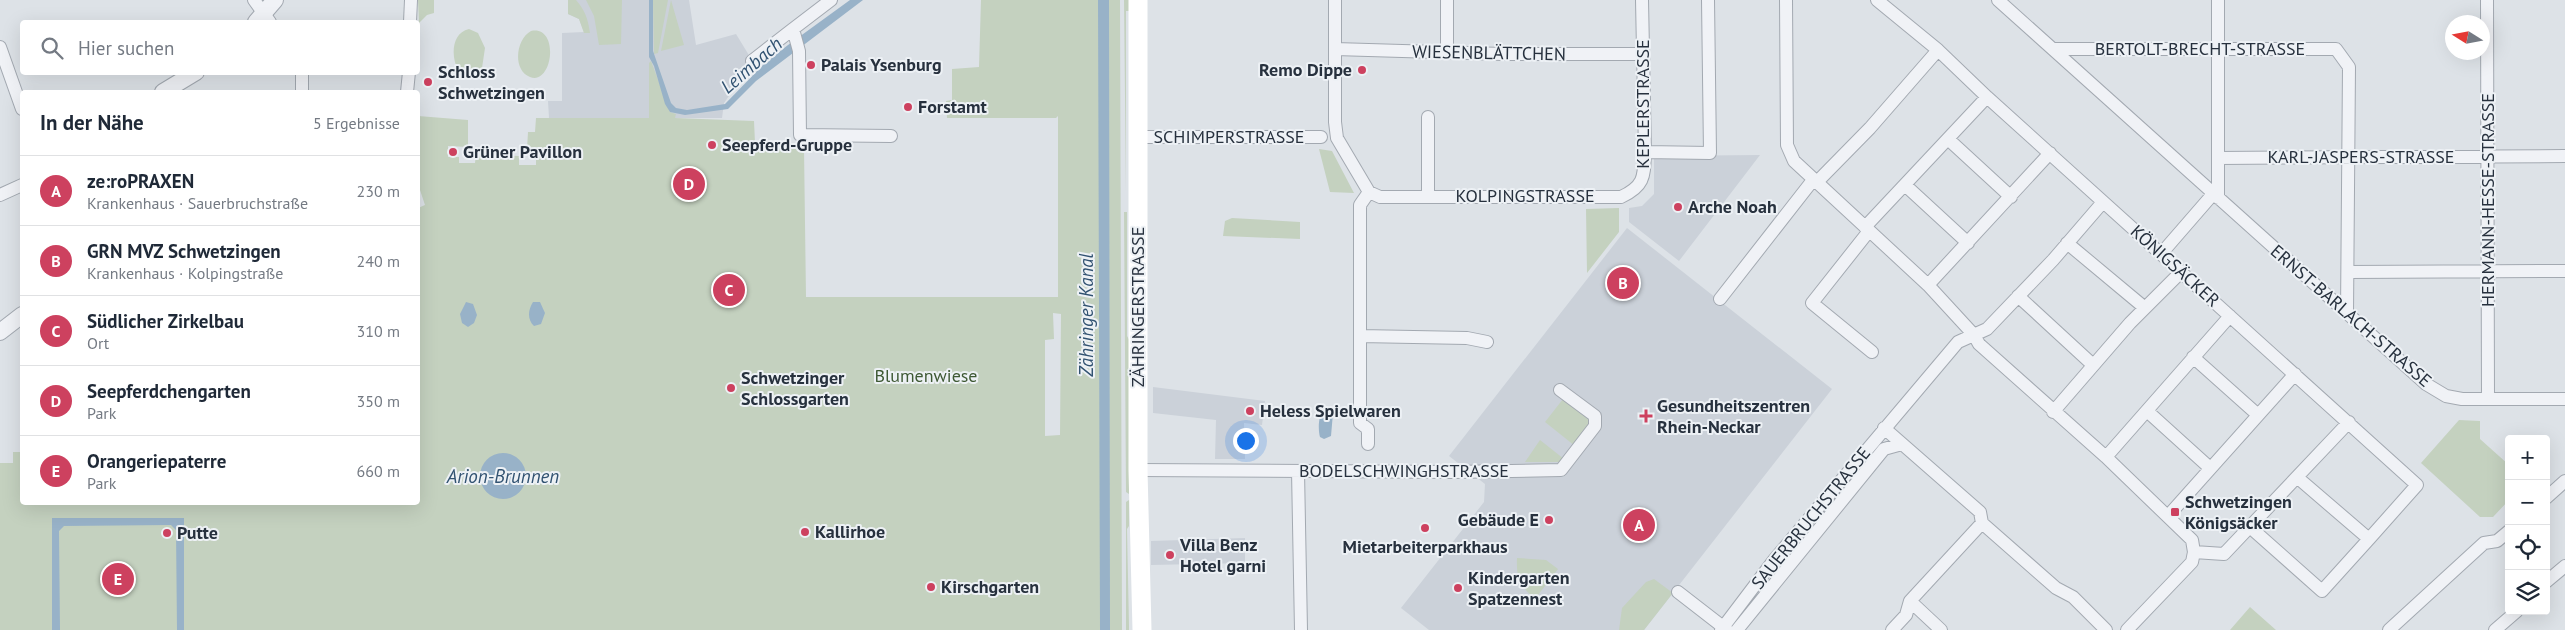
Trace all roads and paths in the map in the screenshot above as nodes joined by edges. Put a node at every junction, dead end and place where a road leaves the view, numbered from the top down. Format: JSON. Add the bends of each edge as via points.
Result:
{"nodes":[{"id":1,"x":254,"y":0,"type":"edge"},
{"id":2,"x":275,"y":0,"type":"edge"},
{"id":3,"x":411,"y":0,"type":"edge"},
{"id":4,"x":831,"y":0,"type":"edge"},
{"id":5,"x":1138,"y":0,"type":"edge"},
{"id":6,"x":1334,"y":0,"type":"edge"},
{"id":7,"x":1447,"y":0,"type":"edge"},
{"id":8,"x":1642,"y":0,"type":"edge"},
{"id":9,"x":1708,"y":0,"type":"edge"},
{"id":10,"x":1786,"y":0,"type":"edge"},
{"id":11,"x":1877,"y":0,"type":"edge"},
{"id":12,"x":1998,"y":0,"type":"edge"},
{"id":13,"x":2218,"y":0,"type":"edge"},
{"id":14,"x":2487,"y":0,"type":"edge"},
{"id":15,"x":263,"y":20,"type":"edge"},
{"id":16,"x":410,"y":20,"type":"edge"},
{"id":17,"x":796,"y":40,"type":"junction"},
{"id":18,"x":0,"y":47,"type":"edge"},
{"id":19,"x":1334,"y":49,"type":"junction"},
{"id":20,"x":2053,"y":49,"type":"junction"},
{"id":21,"x":2218,"y":49,"type":"junction"},
{"id":22,"x":1938,"y":50,"type":"junction"},
{"id":23,"x":1447,"y":53,"type":"junction"},
{"id":24,"x":1643,"y":54,"type":"junction"},
{"id":25,"x":752,"y":60,"type":"dead end"},
{"id":26,"x":191,"y":75,"type":"edge"},
{"id":27,"x":302,"y":75,"type":"edge"},
{"id":28,"x":409,"y":75,"type":"edge"},
{"id":29,"x":166,"y":90,"type":"edge"},
{"id":30,"x":302,"y":90,"type":"edge"},
{"id":31,"x":407,"y":90,"type":"edge"},
{"id":32,"x":1987,"y":97,"type":"junction"},
{"id":33,"x":20,"y":102,"type":"edge"},
{"id":34,"x":1428,"y":117,"type":"dead end"},
{"id":35,"x":891,"y":136,"type":"dead end"},
{"id":36,"x":1320,"y":136,"type":"dead end"},
{"id":37,"x":1138,"y":137,"type":"junction"},
{"id":38,"x":1948,"y":140,"type":"junction"},
{"id":39,"x":1645,"y":152,"type":"junction"},
{"id":40,"x":2050,"y":153,"type":"junction"},
{"id":41,"x":2488,"y":156,"type":"junction"},
{"id":42,"x":2565,"y":156,"type":"edge"},
{"id":43,"x":2350,"y":157,"type":"junction"},
{"id":44,"x":2218,"y":158,"type":"junction"},
{"id":45,"x":1815,"y":181,"type":"junction"},
{"id":46,"x":20,"y":186,"type":"edge"},
{"id":47,"x":1904,"y":186,"type":"junction"},
{"id":48,"x":1369,"y":192,"type":"junction"},
{"id":49,"x":0,"y":195,"type":"edge"},
{"id":50,"x":1428,"y":196,"type":"junction"},
{"id":51,"x":1621,"y":196,"type":"joint"},
{"id":52,"x":2216,"y":196,"type":"junction"},
{"id":53,"x":2010,"y":197,"type":"junction"},
{"id":54,"x":2104,"y":202,"type":"junction"},
{"id":55,"x":1867,"y":229,"type":"junction"},
{"id":56,"x":1968,"y":243,"type":"junction"},
{"id":57,"x":2067,"y":243,"type":"junction"},
{"id":58,"x":2167,"y":247,"type":"dead end"},
{"id":59,"x":2182,"y":271,"type":"junction"},
{"id":60,"x":2565,"y":271,"type":"edge"},
{"id":61,"x":2348,"y":272,"type":"junction"},
{"id":62,"x":2488,"y":272,"type":"junction"},
{"id":63,"x":1928,"y":285,"type":"junction"},
{"id":64,"x":2018,"y":296,"type":"junction"},
{"id":65,"x":1720,"y":299,"type":"dead end"},
{"id":66,"x":2145,"y":308,"type":"junction"},
{"id":67,"x":2348,"y":314,"type":"junction"},
{"id":68,"x":2230,"y":316,"type":"junction"},
{"id":69,"x":20,"y":317,"type":"edge"},
{"id":70,"x":0,"y":332,"type":"edge"},
{"id":71,"x":1974,"y":335,"type":"junction"},
{"id":72,"x":1360,"y":336,"type":"junction"},
{"id":73,"x":1487,"y":342,"type":"dead end"},
{"id":74,"x":1872,"y":352,"type":"dead end"},
{"id":75,"x":2193,"y":357,"type":"junction"},
{"id":76,"x":2094,"y":365,"type":"junction"},
{"id":77,"x":2295,"y":374,"type":"junction"},
{"id":78,"x":1560,"y":390,"type":"dead end"},
{"id":79,"x":2488,"y":399,"type":"junction"},
{"id":80,"x":2565,"y":399,"type":"edge"},
{"id":81,"x":2147,"y":411,"type":"junction"},
{"id":82,"x":2053,"y":412,"type":"junction"},
{"id":83,"x":2258,"y":415,"type":"junction"},
{"id":84,"x":2349,"y":422,"type":"junction"},
{"id":85,"x":1884,"y":428,"type":"junction"},
{"id":86,"x":1368,"y":444,"type":"dead end"},
{"id":87,"x":1902,"y":444,"type":"junction"},
{"id":88,"x":2106,"y":457,"type":"junction"},
{"id":89,"x":2210,"y":468,"type":"junction"},
{"id":90,"x":1138,"y":470,"type":"junction"},
{"id":91,"x":1298,"y":471,"type":"junction"},
{"id":92,"x":2298,"y":478,"type":"junction"},
{"id":93,"x":2565,"y":481,"type":"edge"},
{"id":94,"x":2550,"y":494,"type":"edge"},
{"id":95,"x":2168,"y":516,"type":"junction"},
{"id":96,"x":1982,"y":523,"type":"junction"},
{"id":97,"x":2251,"y":528,"type":"junction"},
{"id":98,"x":2505,"y":535,"type":"edge"},
{"id":99,"x":2369,"y":540,"type":"junction"},
{"id":100,"x":2194,"y":552,"type":"junction"},
{"id":101,"x":2565,"y":566,"type":"edge"},
{"id":102,"x":2550,"y":579,"type":"edge"},
{"id":103,"x":1678,"y":592,"type":"dead end"},
{"id":104,"x":1910,"y":601,"type":"junction"},
{"id":105,"x":2512,"y":615,"type":"edge"},
{"id":106,"x":1139,"y":625,"type":"edge"},
{"id":107,"x":1724,"y":629,"type":"edge"},
{"id":108,"x":1301,"y":630,"type":"edge"},
{"id":109,"x":1737,"y":630,"type":"edge"},
{"id":110,"x":1892,"y":630,"type":"edge"},
{"id":111,"x":1941,"y":630,"type":"edge"},
{"id":112,"x":2106,"y":630,"type":"edge"},
{"id":113,"x":2127,"y":630,"type":"edge"},
{"id":114,"x":2389,"y":630,"type":"edge"},
{"id":115,"x":2495,"y":630,"type":"edge"}],
"edges":[{"from":1,"to":15,"type":"street"},
{"from":2,"to":15,"type":"street"},
{"from":3,"to":16,"type":"street"},
{"from":4,"to":17,"type":"street"},
{"from":5,"to":37,"type":"main road","name":"ZÄHRINGERSTRASSE"},
{"from":6,"to":19,"type":"street"},
{"from":7,"to":23,"type":"street"},
{"from":8,"to":24,"type":"street","name":"KEPLERSTRASSE"},
{"from":9,"to":39,"type":"street","via":[[1710,153]]},
{"from":10,"to":45,"type":"street","via":[[1788,145],[1794,161]]},
{"from":11,"to":22,"type":"street","name":"KÖNIGSÄCKER"},
{"from":12,"to":20,"type":"street","name":"ERNST-BARLACH-STRASSE"},
{"from":13,"to":21,"type":"street"},
{"from":14,"to":41,"type":"street","name":"HERMANN-HESSE-STRASSE"},
{"from":17,"to":25,"type":"street"},
{"from":17,"to":35,"type":"street","via":[[800,135]]},
{"from":18,"to":33,"type":"street"},
{"from":19,"to":23,"type":"street","name":"WIESENBLÄTTCHEN"},
{"from":19,"to":48,"type":"street","via":[[1337,138]]},
{"from":20,"to":21,"type":"street","name":"BERTOLT-BRECHT-STRASSE"},
{"from":20,"to":52,"type":"street","name":"ERNST-BARLACH-STRASSE"},
{"from":21,"to":43,"type":"street","name":"BERTOLT-BRECHT-STRASSE","via":[[2336,49],[2349,67]]},
{"from":21,"to":44,"type":"street"},
{"from":22,"to":32,"type":"street","name":"KÖNIGSÄCKER"},
{"from":22,"to":45,"type":"street","via":[[1870,128]]},
{"from":23,"to":24,"type":"street","name":"WIESENBLÄTTCHEN"},
{"from":24,"to":39,"type":"street","name":"KEPLERSTRASSE"},
{"from":26,"to":29,"type":"street"},
{"from":27,"to":30,"type":"street"},
{"from":28,"to":31,"type":"street"},
{"from":32,"to":38,"type":"street"},
{"from":32,"to":40,"type":"street","name":"KÖNIGSÄCKER"},
{"from":34,"to":50,"type":"street"},
{"from":36,"to":37,"type":"street","name":"SCHIMPERSTRASSE"},
{"from":37,"to":90,"type":"main road","name":"ZÄHRINGERSTRASSE"},
{"from":38,"to":47,"type":"street"},
{"from":38,"to":53,"type":"street"},
{"from":39,"to":51,"type":"street","name":"KEPLERSTRASSE","via":[[1644,174],[1640,183],[1633,191]]},
{"from":40,"to":53,"type":"street"},
{"from":40,"to":54,"type":"street","name":"KÖNIGSÄCKER"},
{"from":41,"to":42,"type":"street","name":"KARL-JASPERS-STRASSE"},
{"from":41,"to":43,"type":"street","name":"KARL-JASPERS-STRASSE"},
{"from":41,"to":62,"type":"street","name":"HERMANN-HESSE-STRASSE"},
{"from":43,"to":44,"type":"street","name":"KARL-JASPERS-STRASSE"},
{"from":43,"to":61,"type":"street"},
{"from":44,"to":52,"type":"street"},
{"from":45,"to":55,"type":"street"},
{"from":45,"to":65,"type":"street"},
{"from":46,"to":49,"type":"street"},
{"from":47,"to":55,"type":"street"},
{"from":47,"to":56,"type":"street"},
{"from":48,"to":50,"type":"street","name":"KOLPINGSTRASSE","via":[[1380,197]]},
{"from":48,"to":72,"type":"street","via":[[1360,205]]},
{"from":50,"to":51,"type":"street","name":"KOLPINGSTRASSE"},
{"from":52,"to":58,"type":"street"},
{"from":52,"to":67,"type":"street","name":"ERNST-BARLACH-STRASSE"},
{"from":53,"to":56,"type":"street"},
{"from":54,"to":57,"type":"street","name":"SAUERBRUCHSTRASSE"},
{"from":54,"to":59,"type":"street","name":"KÖNIGSÄCKER"},
{"from":55,"to":63,"type":"street"},
{"from":55,"to":74,"type":"street","via":[[1812,304]]},
{"from":56,"to":63,"type":"street"},
{"from":57,"to":64,"type":"street","name":"SAUERBRUCHSTRASSE"},
{"from":57,"to":66,"type":"street"},
{"from":59,"to":66,"type":"street"},
{"from":59,"to":68,"type":"street","name":"KÖNIGSÄCKER"},
{"from":60,"to":62,"type":"street"},
{"from":61,"to":62,"type":"street"},
{"from":61,"to":67,"type":"street"},
{"from":62,"to":79,"type":"street","name":"HERMANN-HESSE-STRASSE"},
{"from":63,"to":71,"type":"street"},
{"from":64,"to":71,"type":"street","name":"SAUERBRUCHSTRASSE","via":[[1988,328]]},
{"from":64,"to":76,"type":"street"},
{"from":66,"to":76,"type":"street"},
{"from":67,"to":79,"type":"street","name":"ERNST-BARLACH-STRASSE","via":[[2437,391],[2457,398]]},
{"from":68,"to":75,"type":"street"},
{"from":68,"to":77,"type":"street","name":"KÖNIGSÄCKER"},
{"from":69,"to":70,"type":"street"},
{"from":71,"to":82,"type":"street","via":[[1979,344]]},
{"from":71,"to":85,"type":"street","name":"SAUERBRUCHSTRASSE","via":[[1958,342]]},
{"from":72,"to":73,"type":"street","via":[[1467,338]]},
{"from":72,"to":86,"type":"street","name":"BODELSCHWINGHSTRASSE","via":[[1360,423],[1368,429]]},
{"from":75,"to":81,"type":"street"},
{"from":75,"to":83,"type":"street"},
{"from":76,"to":82,"type":"street"},
{"from":77,"to":83,"type":"street"},
{"from":77,"to":84,"type":"street","name":"KÖNIGSÄCKER"},
{"from":78,"to":91,"type":"street","name":"BODELSCHWINGHSTRASSE","via":[[1596,420],[1595,426],[1560,470]]},
{"from":79,"to":80,"type":"street","name":"ERNST-BARLACH-STRASSE"},
{"from":81,"to":88,"type":"street"},
{"from":81,"to":89,"type":"street"},
{"from":82,"to":88,"type":"street"},
{"from":83,"to":89,"type":"street"},
{"from":84,"to":92,"type":"street"},
{"from":84,"to":99,"type":"street","name":"KÖNIGSÄCKER","via":[[2417,484]]},
{"from":85,"to":87,"type":"street"},
{"from":85,"to":107,"type":"street","name":"SAUERBRUCHSTRASSE"},
{"from":87,"to":96,"type":"street","via":[[1980,512]]},
{"from":87,"to":109,"type":"street","name":"SAUERBRUCHSTRASSE","via":[[1884,449]]},
{"from":88,"to":95,"type":"street"},
{"from":89,"to":95,"type":"street"},
{"from":90,"to":91,"type":"street","name":"BODELSCHWINGHSTRASSE"},
{"from":90,"to":106,"type":"main road","name":"ZÄHRINGERSTRASSE"},
{"from":91,"to":108,"type":"street"},
{"from":92,"to":97,"type":"street"},
{"from":92,"to":99,"type":"street"},
{"from":93,"to":94,"type":"street"},
{"from":95,"to":100,"type":"street","via":[[2192,540]]},
{"from":96,"to":104,"type":"street"},
{"from":96,"to":112,"type":"street","via":[[2056,588],[2073,597]]},
{"from":97,"to":99,"type":"street","name":"KÖNIGSÄCKER","via":[[2322,591]]},
{"from":97,"to":100,"type":"street","via":[[2224,554]]},
{"from":98,"to":114,"type":"street","via":[[2497,542],[2484,543]]},
{"from":100,"to":113,"type":"street","via":[[2192,562]]},
{"from":101,"to":102,"type":"street"},
{"from":103,"to":107,"type":"street","name":"SAUERBRUCHSTRASSE"},
{"from":104,"to":110,"type":"street","via":[[1906,615]]},
{"from":104,"to":111,"type":"street"},
{"from":105,"to":115,"type":"street"}]}
